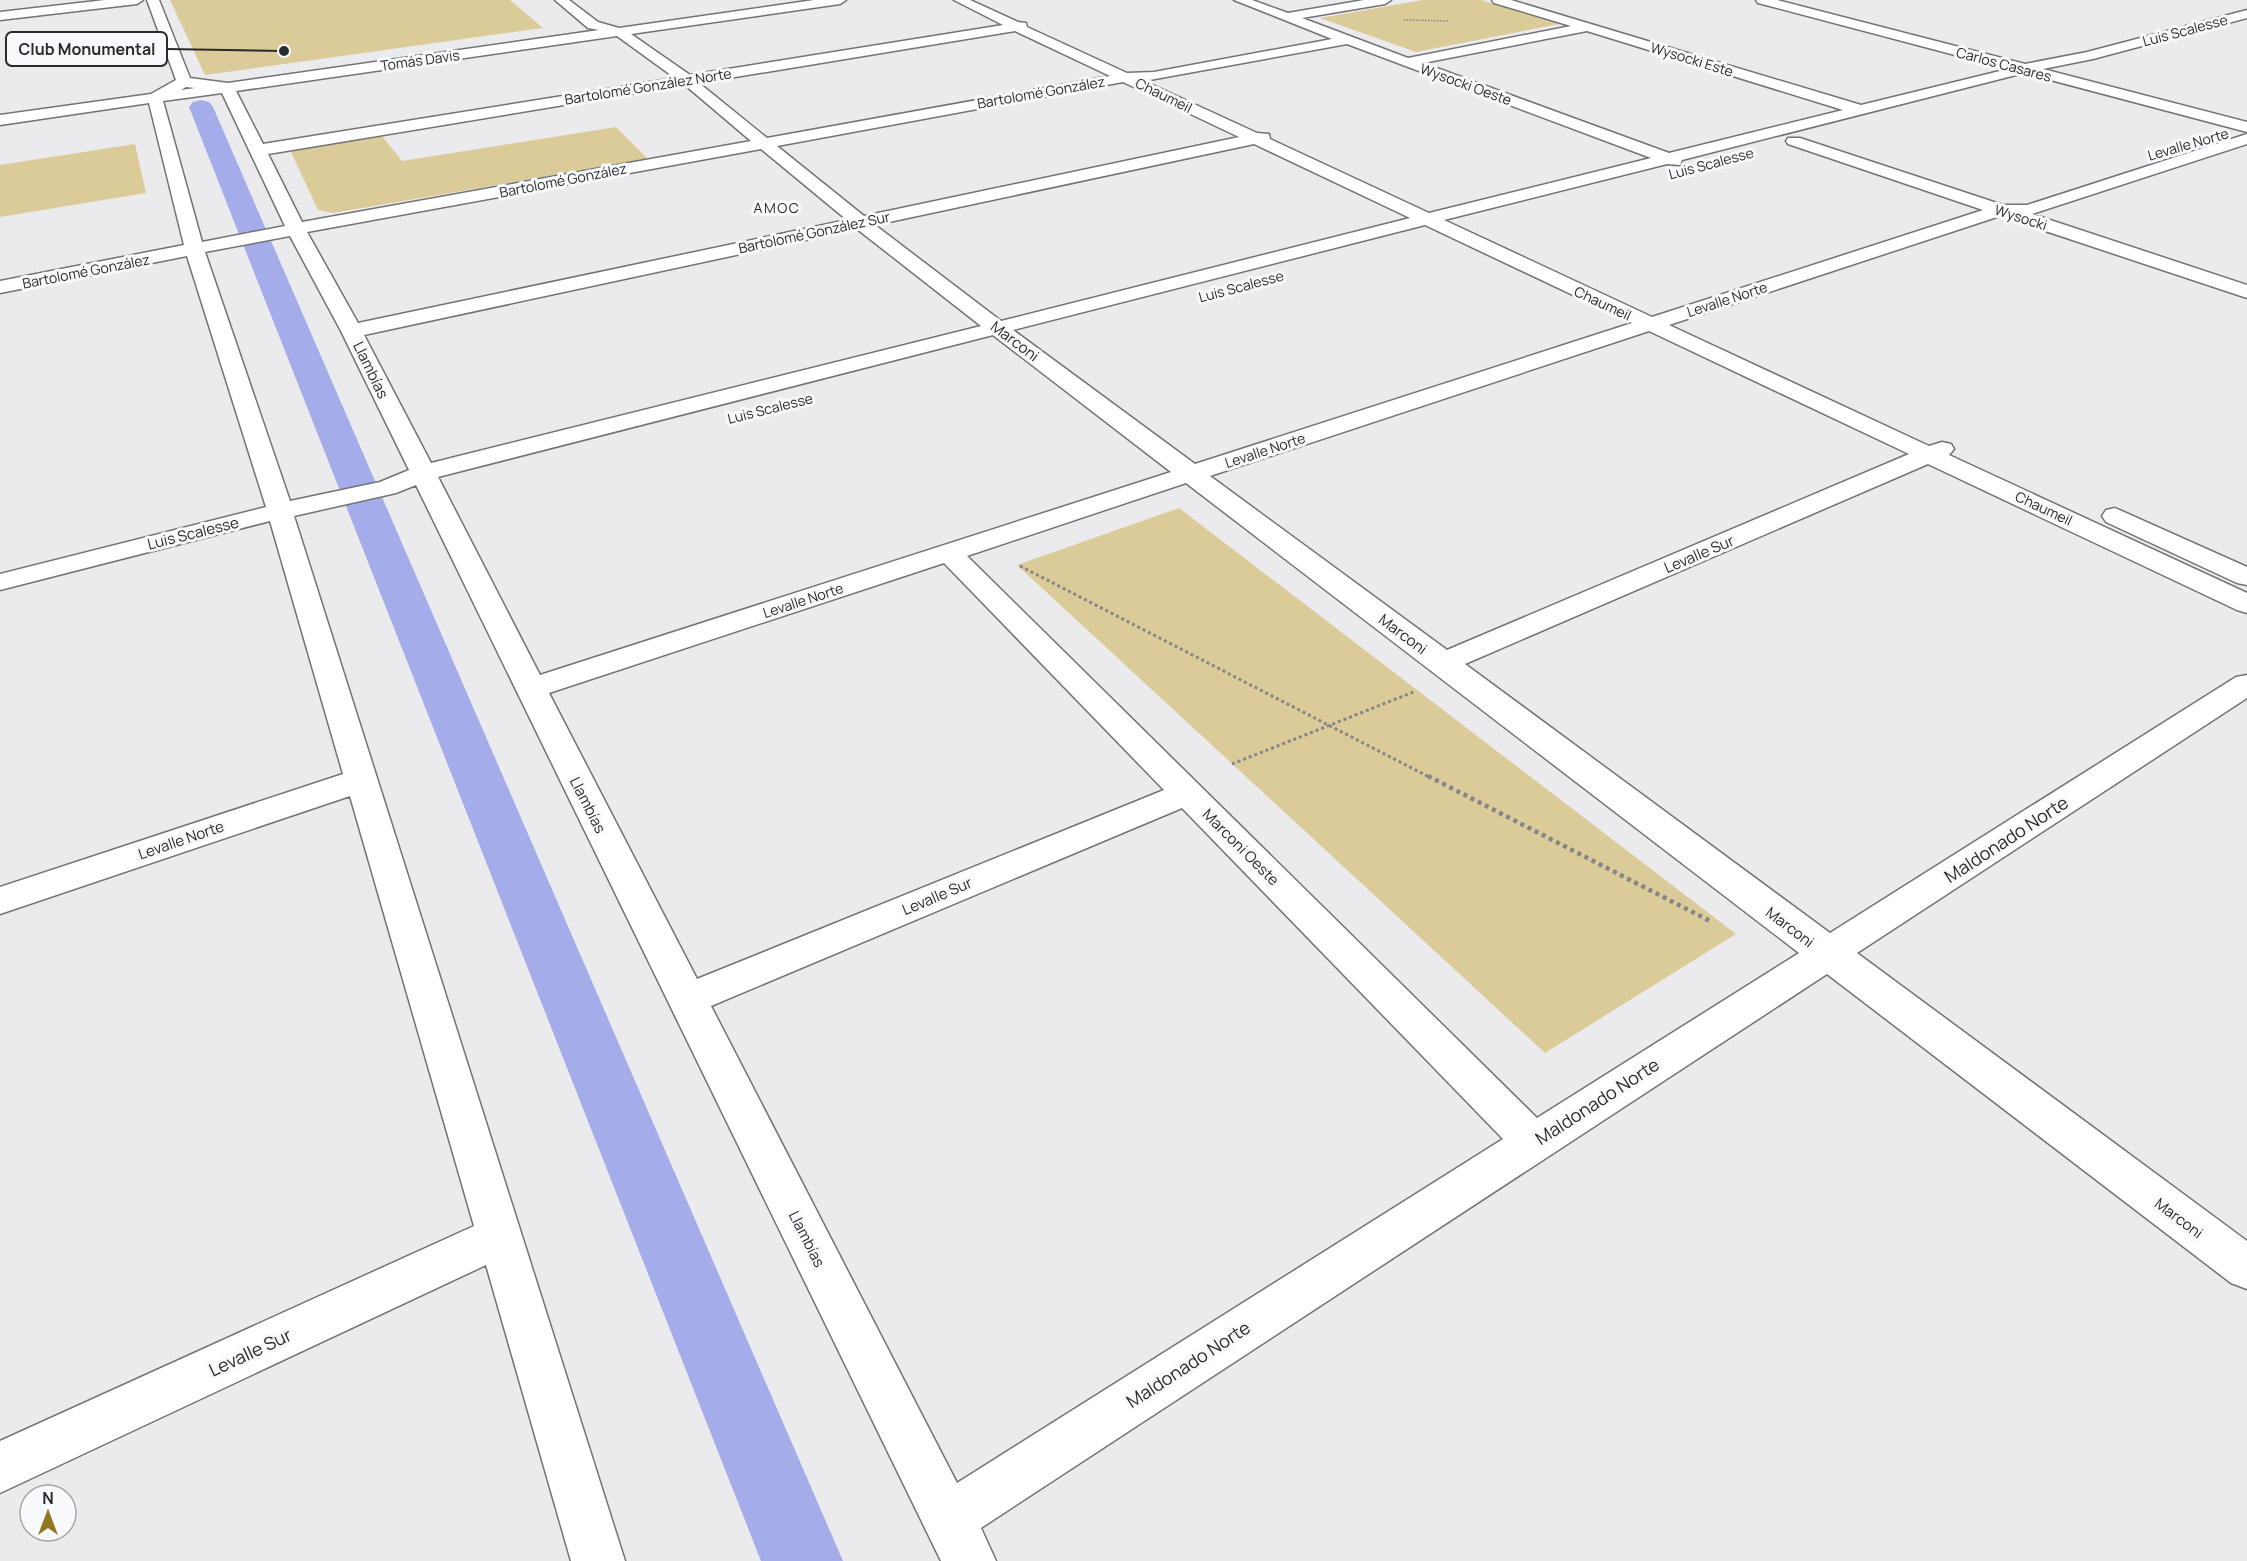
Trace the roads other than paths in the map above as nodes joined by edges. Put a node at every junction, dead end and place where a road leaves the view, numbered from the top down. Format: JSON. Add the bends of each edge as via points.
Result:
{"nodes":[{"id":1,"x":137,"y":0,"type":"edge"},
{"id":2,"x":153,"y":0,"type":"edge"},
{"id":3,"x":561,"y":0,"type":"edge"},
{"id":4,"x":773,"y":0,"type":"edge"},
{"id":5,"x":840,"y":0,"type":"edge"},
{"id":6,"x":960,"y":0,"type":"edge"},
{"id":7,"x":985,"y":0,"type":"edge"},
{"id":8,"x":1240,"y":0,"type":"edge"},
{"id":9,"x":1385,"y":0,"type":"edge"},
{"id":10,"x":1503,"y":0,"type":"edge"},
{"id":11,"x":1762,"y":0,"type":"edge"},
{"id":12,"x":1798,"y":0,"type":"edge"},
{"id":13,"x":1559,"y":2,"type":"dead end"},
{"id":14,"x":1526,"y":8,"type":"junction"},
{"id":15,"x":2247,"y":14,"type":"edge"},
{"id":16,"x":0,"y":16,"type":"edge"},
{"id":17,"x":1286,"y":17,"type":"junction"},
{"id":18,"x":1038,"y":24,"type":"junction"},
{"id":19,"x":1017,"y":27,"type":"junction"},
{"id":20,"x":1588,"y":27,"type":"junction"},
{"id":21,"x":606,"y":28,"type":"junction"},
{"id":22,"x":1331,"y":34,"type":"junction"},
{"id":23,"x":1348,"y":40,"type":"junction"},
{"id":24,"x":1407,"y":62,"type":"junction"},
{"id":25,"x":2023,"y":69,"type":"junction"},
{"id":26,"x":2051,"y":69,"type":"junction"},
{"id":27,"x":1140,"y":74,"type":"junction"},
{"id":28,"x":686,"y":79,"type":"junction"},
{"id":29,"x":227,"y":87,"type":"junction"},
{"id":30,"x":170,"y":90,"type":"junction"},
{"id":31,"x":0,"y":108,"type":"edge"},
{"id":32,"x":1860,"y":110,"type":"junction"},
{"id":33,"x":2247,"y":117,"type":"edge"},
{"id":34,"x":1885,"y":118,"type":"junction"},
{"id":35,"x":0,"y":120,"type":"edge"},
{"id":36,"x":2247,"y":128,"type":"edge"},
{"id":37,"x":1277,"y":133,"type":"junction"},
{"id":38,"x":1256,"y":139,"type":"junction"},
{"id":39,"x":2247,"y":139,"type":"edge"},
{"id":40,"x":1794,"y":141,"type":"junction"},
{"id":41,"x":765,"y":142,"type":"junction"},
{"id":42,"x":259,"y":150,"type":"junction"},
{"id":43,"x":1670,"y":159,"type":"junction"},
{"id":44,"x":1692,"y":168,"type":"junction"},
{"id":45,"x":2000,"y":210,"type":"junction"},
{"id":46,"x":1498,"y":218,"type":"dead end"},
{"id":47,"x":1427,"y":220,"type":"junction"},
{"id":48,"x":861,"y":222,"type":"junction"},
{"id":49,"x":1452,"y":222,"type":"junction"},
{"id":50,"x":1476,"y":224,"type":"joint"},
{"id":51,"x":282,"y":232,"type":"junction"},
{"id":52,"x":211,"y":247,"type":"junction"},
{"id":53,"x":0,"y":288,"type":"edge"},
{"id":54,"x":2247,"y":292,"type":"edge"},
{"id":55,"x":1676,"y":315,"type":"junction"},
{"id":56,"x":1649,"y":324,"type":"junction"},
{"id":57,"x":352,"y":331,"type":"junction"},
{"id":58,"x":1021,"y":340,"type":"junction"},
{"id":59,"x":1730,"y":340,"type":"dead end"},
{"id":60,"x":1947,"y":445,"type":"junction"},
{"id":61,"x":1192,"y":474,"type":"junction"},
{"id":62,"x":476,"y":481,"type":"dead end"},
{"id":63,"x":426,"y":482,"type":"junction"},
{"id":64,"x":2096,"y":508,"type":"dead end"},
{"id":65,"x":280,"y":512,"type":"junction"},
{"id":66,"x":949,"y":553,"type":"junction"},
{"id":67,"x":2247,"y":577,"type":"edge"},
{"id":68,"x":0,"y":582,"type":"edge"},
{"id":69,"x":2247,"y":604,"type":"edge"},
{"id":70,"x":1442,"y":663,"type":"junction"},
{"id":71,"x":2247,"y":684,"type":"edge"},
{"id":72,"x":530,"y":688,"type":"junction"},
{"id":73,"x":361,"y":780,"type":"junction"},
{"id":74,"x":1187,"y":793,"type":"junction"},
{"id":75,"x":0,"y":901,"type":"edge"},
{"id":76,"x":1827,"y":954,"type":"junction"},
{"id":77,"x":687,"y":1000,"type":"junction"},
{"id":78,"x":1534,"y":1142,"type":"junction"},
{"id":79,"x":501,"y":1236,"type":"junction"},
{"id":80,"x":2247,"y":1268,"type":"edge"},
{"id":81,"x":0,"y":1467,"type":"edge"},
{"id":82,"x":948,"y":1519,"type":"junction"},
{"id":83,"x":598,"y":1561,"type":"edge"},
{"id":84,"x":969,"y":1561,"type":"edge"}],
"edges":[{"from":1,"to":16,"type":"street"},
{"from":2,"to":30,"type":"street"},
{"from":3,"to":21,"type":"street","name":"Marconi"},
{"from":4,"to":21,"type":"street","name":"Tomás Davis"},
{"from":5,"to":21,"type":"street","name":"Tomás Davis"},
{"from":6,"to":19,"type":"street","name":"Chaumeil"},
{"from":7,"to":18,"type":"street","name":"Chaumeil"},
{"from":8,"to":17,"type":"street","name":"Wysocki Oeste"},
{"from":9,"to":17,"type":"street"},
{"from":10,"to":14,"type":"street","name":"Wysocki Este"},
{"from":11,"to":25,"type":"street","name":"Carlos Casares"},
{"from":12,"to":26,"type":"street","name":"Carlos Casares"},
{"from":13,"to":14,"type":"street"},
{"from":14,"to":20,"type":"street","name":"Wysocki Este"},
{"from":15,"to":26,"type":"street","name":"Luis Scalesse"},
{"from":17,"to":22,"type":"street","name":"Wysocki Oeste"},
{"from":18,"to":19,"type":"street","name":"Bartolomé González Norte"},
{"from":18,"to":27,"type":"street","name":"Chaumeil"},
{"from":19,"to":27,"type":"street","name":"Chaumeil"},
{"from":19,"to":28,"type":"street","name":"Bartolomé González Norte"},
{"from":20,"to":24,"type":"street"},
{"from":20,"to":32,"type":"street","name":"Wysocki Este"},
{"from":21,"to":28,"type":"street","name":"Marconi"},
{"from":21,"to":29,"type":"street","name":"Tomás Davis"},
{"from":21,"to":30,"type":"street","name":"Tomás Davis"},
{"from":22,"to":23,"type":"street","name":"Wysocki Oeste"},
{"from":22,"to":27,"type":"street","name":"Bartolomé González"},
{"from":23,"to":24,"type":"street","name":"Wysocki Oeste"},
{"from":23,"to":27,"type":"street","name":"Bartolomé González"},
{"from":24,"to":43,"type":"street","name":"Wysocki Oeste"},
{"from":25,"to":26,"type":"street","name":"Luis Scalesse"},
{"from":25,"to":32,"type":"street","name":"Luis Scalesse"},
{"from":26,"to":33,"type":"street","name":"Carlos Casares"},
{"from":26,"to":34,"type":"street","name":"Luis Scalesse"},
{"from":26,"to":36,"type":"street","name":"Carlos Casares"},
{"from":27,"to":37,"type":"street","name":"Chaumeil"},
{"from":27,"to":38,"type":"street","name":"Chaumeil"},
{"from":27,"to":41,"type":"street","name":"Bartolomé González"},
{"from":28,"to":41,"type":"street","name":"Marconi"},
{"from":28,"to":42,"type":"street","name":"Bartolomé González Norte"},
{"from":29,"to":30,"type":"street"},
{"from":29,"to":42,"type":"street","name":"Llambías"},
{"from":30,"to":31,"type":"street","name":"Tomás Davis"},
{"from":30,"to":35,"type":"street","name":"Tomás Davis"},
{"from":30,"to":52,"type":"street"},
{"from":32,"to":34,"type":"street","name":"Wysocki Este"},
{"from":32,"to":43,"type":"street","name":"Luis Scalesse"},
{"from":34,"to":40,"type":"street","name":"Luis Scalesse"},
{"from":36,"to":45,"type":"street","name":"Levalle Norte","via":[[2227,130],[2001,202]]},
{"from":37,"to":38,"type":"street","name":"Bartolomé González Sur"},
{"from":37,"to":49,"type":"street","name":"Chaumeil"},
{"from":38,"to":47,"type":"street","name":"Chaumeil"},
{"from":38,"to":48,"type":"street","name":"Bartolomé González Sur"},
{"from":39,"to":45,"type":"street","name":"Levalle Norte","via":[[2028,210]]},
{"from":40,"to":44,"type":"street","name":"Luis Scalesse"},
{"from":40,"to":45,"type":"street","name":"Wysocki"},
{"from":41,"to":48,"type":"street","name":"Marconi"},
{"from":41,"to":51,"type":"street","name":"Bartolomé González"},
{"from":42,"to":51,"type":"street","name":"Llambías"},
{"from":43,"to":44,"type":"street","name":"Wysocki Oeste"},
{"from":43,"to":49,"type":"street","name":"Luis Scalesse"},
{"from":44,"to":46,"type":"street","name":"Luis Scalesse"},
{"from":45,"to":54,"type":"street","name":"Wysocki"},
{"from":45,"to":55,"type":"street","name":"Levalle Norte"},
{"from":47,"to":49,"type":"street","name":"Luis Scalesse"},
{"from":47,"to":58,"type":"street","name":"Luis Scalesse"},
{"from":48,"to":57,"type":"street","name":"Bartolomé González Sur"},
{"from":48,"to":58,"type":"street","name":"Marconi"},
{"from":49,"to":50,"type":"street","name":"Luis Scalesse"},
{"from":49,"to":56,"type":"street","name":"Chaumeil"},
{"from":49,"to":58,"type":"street","name":"Luis Scalesse"},
{"from":50,"to":55,"type":"street","name":"Chaumeil"},
{"from":51,"to":52,"type":"street","name":"Bartolomé González"},
{"from":51,"to":57,"type":"street","name":"Llambías"},
{"from":52,"to":53,"type":"street","name":"Bartolomé González"},
{"from":52,"to":65,"type":"street"},
{"from":55,"to":56,"type":"street","name":"Levalle Norte"},
{"from":55,"to":59,"type":"street","name":"Chaumeil"},
{"from":56,"to":60,"type":"street","name":"Chaumeil"},
{"from":56,"to":61,"type":"street","name":"Levalle Norte"},
{"from":57,"to":63,"type":"street","name":"Llambías"},
{"from":58,"to":61,"type":"street","name":"Marconi"},
{"from":58,"to":63,"type":"street","name":"Luis Scalesse"},
{"from":60,"to":69,"type":"street","name":"Chaumeil"},
{"from":60,"to":70,"type":"street","name":"Levalle Sur"},
{"from":61,"to":66,"type":"street","name":"Levalle Norte"},
{"from":61,"to":70,"type":"street","name":"Marconi"},
{"from":62,"to":63,"type":"street","name":"Luis Scalesse"},
{"from":63,"to":65,"type":"street","name":"Luis Scalesse"},
{"from":63,"to":72,"type":"street","name":"Llambías"},
{"from":64,"to":67,"type":"street","name":"Chaumeil"},
{"from":65,"to":68,"type":"street","name":"Luis Scalesse"},
{"from":65,"to":73,"type":"street"},
{"from":66,"to":72,"type":"street","name":"Levalle Norte"},
{"from":66,"to":74,"type":"street","name":"Marconi Oeste"},
{"from":70,"to":76,"type":"street","name":"Marconi"},
{"from":71,"to":76,"type":"street","name":"Maldonado Norte"},
{"from":72,"to":77,"type":"street","name":"Llambías"},
{"from":73,"to":75,"type":"street","name":"Levalle Norte"},
{"from":73,"to":79,"type":"street"},
{"from":74,"to":77,"type":"street","name":"Levalle Sur"},
{"from":74,"to":78,"type":"street","name":"Marconi Oeste"},
{"from":76,"to":78,"type":"street","name":"Maldonado Norte"},
{"from":76,"to":80,"type":"street","name":"Marconi"},
{"from":77,"to":82,"type":"street","name":"Llambías"},
{"from":78,"to":82,"type":"street","name":"Maldonado Norte"},
{"from":79,"to":81,"type":"street","name":"Levalle Sur"},
{"from":79,"to":83,"type":"street"},
{"from":82,"to":84,"type":"street","name":"Llambías"}]}
